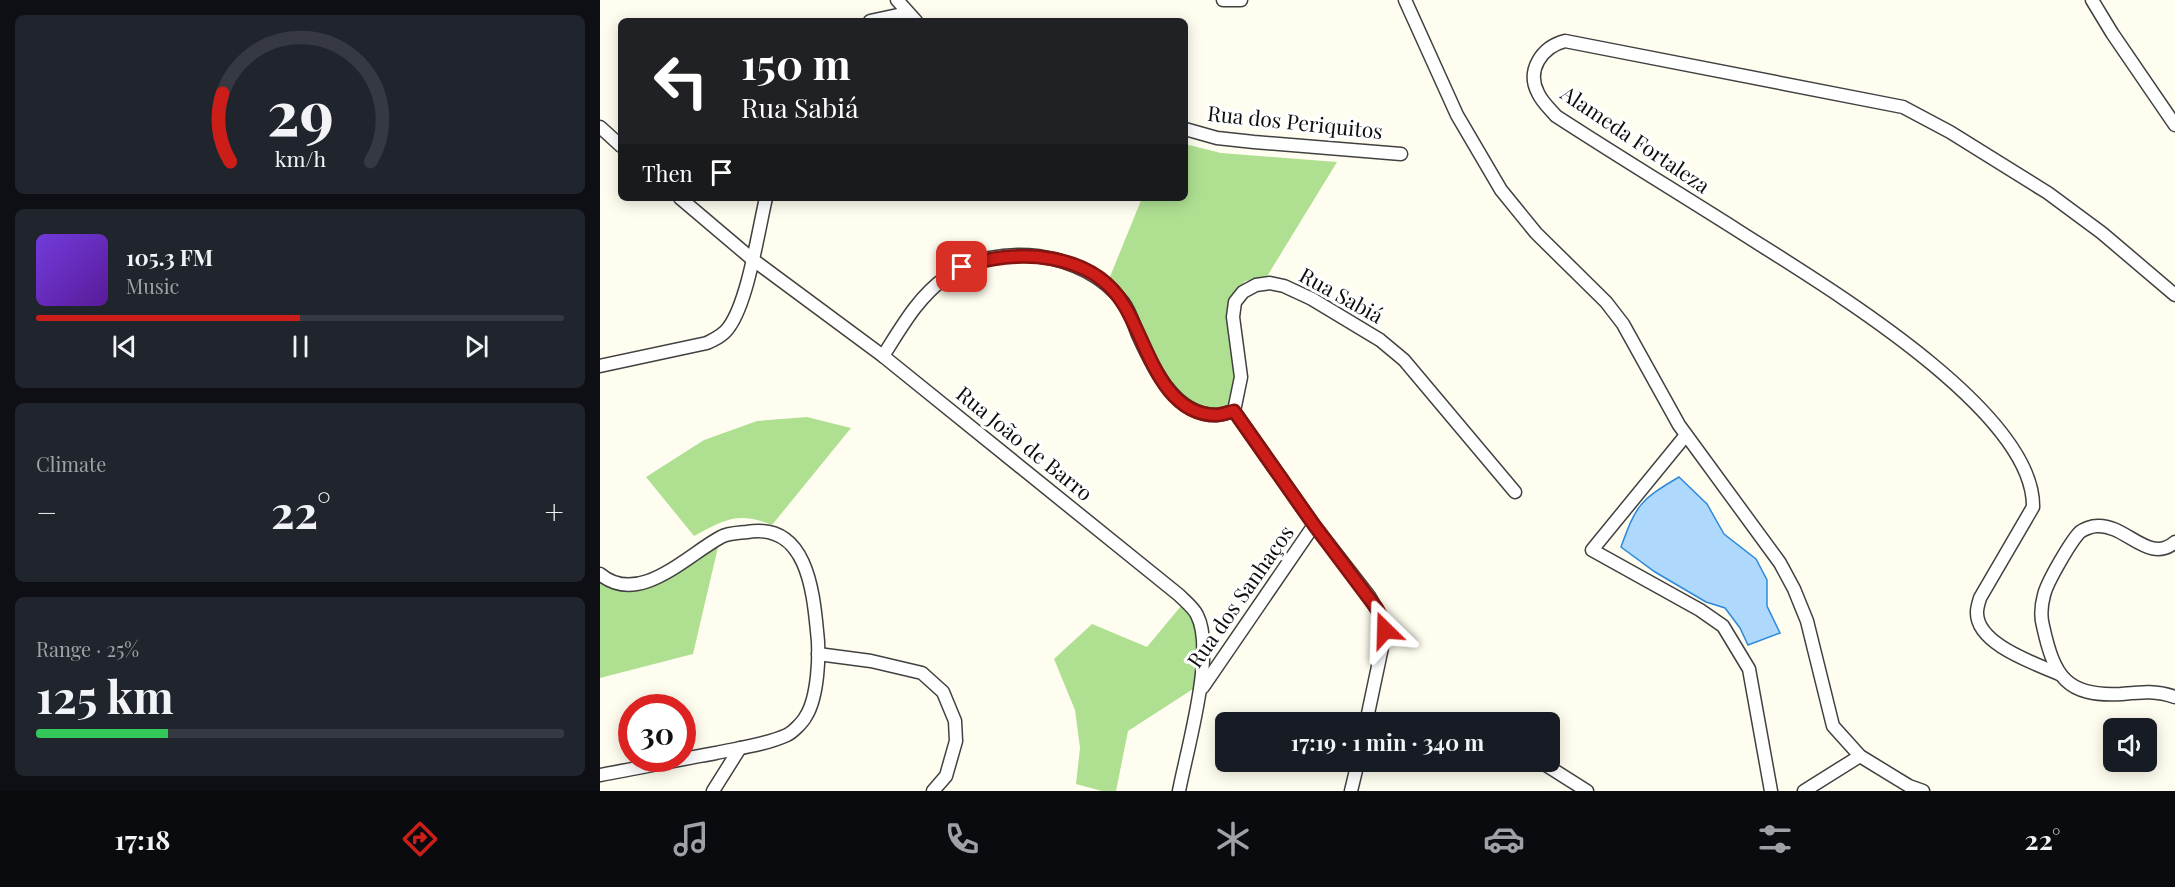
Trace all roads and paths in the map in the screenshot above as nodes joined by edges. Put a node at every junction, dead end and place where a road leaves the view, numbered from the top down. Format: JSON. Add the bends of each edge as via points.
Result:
{"nodes":[{"id":1,"x":897,"y":0,"type":"edge"},
{"id":2,"x":1224,"y":0,"type":"edge"},
{"id":3,"x":1240,"y":0,"type":"edge"},
{"id":4,"x":1405,"y":0,"type":"edge"},
{"id":5,"x":2092,"y":0,"type":"edge"},
{"id":6,"x":911,"y":17,"type":"edge"},
{"id":7,"x":2175,"y":125,"type":"edge"},
{"id":8,"x":600,"y":127,"type":"edge"},
{"id":9,"x":1188,"y":130,"type":"edge"},
{"id":10,"x":618,"y":143,"type":"edge"},
{"id":11,"x":1401,"y":154,"type":"dead end"},
{"id":12,"x":684,"y":201,"type":"edge"},
{"id":13,"x":765,"y":201,"type":"edge"},
{"id":14,"x":752,"y":259,"type":"junction"},
{"id":15,"x":2175,"y":296,"type":"edge"},
{"id":16,"x":883,"y":356,"type":"junction"},
{"id":17,"x":600,"y":366,"type":"edge"},
{"id":18,"x":1234,"y":411,"type":"junction"},
{"id":19,"x":1686,"y":435,"type":"junction"},
{"id":20,"x":1515,"y":492,"type":"dead end"},
{"id":21,"x":1314,"y":525,"type":"junction"},
{"id":22,"x":2175,"y":542,"type":"edge"},
{"id":23,"x":600,"y":574,"type":"edge"},
{"id":24,"x":818,"y":654,"type":"junction"},
{"id":25,"x":2059,"y":674,"type":"junction"},
{"id":26,"x":1199,"y":692,"type":"junction"},
{"id":27,"x":2175,"y":697,"type":"edge"},
{"id":28,"x":1368,"y":712,"type":"edge"},
{"id":29,"x":740,"y":748,"type":"junction"},
{"id":30,"x":1860,"y":756,"type":"junction"},
{"id":31,"x":1356,"y":772,"type":"edge"},
{"id":32,"x":1557,"y":772,"type":"edge"},
{"id":33,"x":600,"y":775,"type":"edge"},
{"id":34,"x":713,"y":791,"type":"edge"},
{"id":35,"x":933,"y":791,"type":"edge"},
{"id":36,"x":1179,"y":791,"type":"edge"},
{"id":37,"x":1351,"y":791,"type":"edge"},
{"id":38,"x":1587,"y":791,"type":"edge"},
{"id":39,"x":1771,"y":791,"type":"edge"},
{"id":40,"x":1804,"y":791,"type":"edge"},
{"id":41,"x":1923,"y":791,"type":"edge"}],
"edges":[{"from":1,"to":6,"type":"street"},
{"from":2,"to":3,"type":"street"},
{"from":4,"to":19,"type":"street","via":[[1457,114],[1501,190],[1536,233],[1623,324]]},
{"from":5,"to":7,"type":"street"},
{"from":8,"to":10,"type":"street"},
{"from":9,"to":11,"type":"street","name":"Rua dos Periquitos","via":[[1217,138]]},
{"from":12,"to":14,"type":"street","name":"Rua João de Barro"},
{"from":13,"to":14,"type":"street"},
{"from":14,"to":16,"type":"street","name":"Rua João de Barro"},
{"from":14,"to":17,"type":"street","via":[[737,310],[729,328],[717,339]]},
{"from":15,"to":25,"type":"street","name":"Alameda Fortaleza","via":[[2048,193],[1950,132],[1903,108],[1565,41],[1544,52],[1537,61],[1534,84],[1557,116],[1847,300],[1920,352],[1984,411],[2028,475],[2034,507],[1980,598],[1980,624],[1987,637],[2003,648]]},
{"from":16,"to":18,"type":"street","via":[[920,302],[946,277],[985,259],[1036,256],[1083,268],[1104,282],[1124,303],[1149,358],[1170,391],[1192,411],[1217,415]]},
{"from":16,"to":26,"type":"street","name":"Rua João de Barro","via":[[1179,595],[1197,614],[1204,635]]},
{"from":18,"to":20,"type":"street","name":"Rua Sabiá","via":[[1241,377],[1233,317],[1236,302],[1243,292],[1256,285],[1284,286],[1380,340],[1404,360]]},
{"from":18,"to":21,"type":"street"},
{"from":19,"to":30,"type":"street","via":[[1780,563],[1807,621],[1833,726]]},
{"from":19,"to":39,"type":"street","via":[[1592,549],[1723,626],[1749,669]]},
{"from":21,"to":26,"type":"street","name":"Rua dos Sanhaços"},
{"from":21,"to":28,"type":"street","via":[[1383,620],[1384,638]]},
{"from":22,"to":25,"type":"street","via":[[2158,551],[2114,528],[2097,526],[2082,530],[2044,593],[2040,615]]},
{"from":23,"to":24,"type":"street","via":[[613,583],[629,585],[660,577],[723,536],[762,529],[787,540],[805,562]]},
{"from":24,"to":29,"type":"street","via":[[814,694],[806,717],[789,735]]},
{"from":24,"to":35,"type":"street","via":[[922,673],[943,692],[955,721],[956,741],[946,776]]},
{"from":25,"to":27,"type":"street","name":"Alameda Fortaleza","via":[[2079,690],[2116,694],[2159,691]]},
{"from":26,"to":36,"type":"street","name":"Rua João de Barro"},
{"from":29,"to":33,"type":"street"},
{"from":29,"to":34,"type":"street"},
{"from":30,"to":40,"type":"street"},
{"from":30,"to":41,"type":"street"},
{"from":31,"to":37,"type":"street"},
{"from":32,"to":38,"type":"street"}]}
